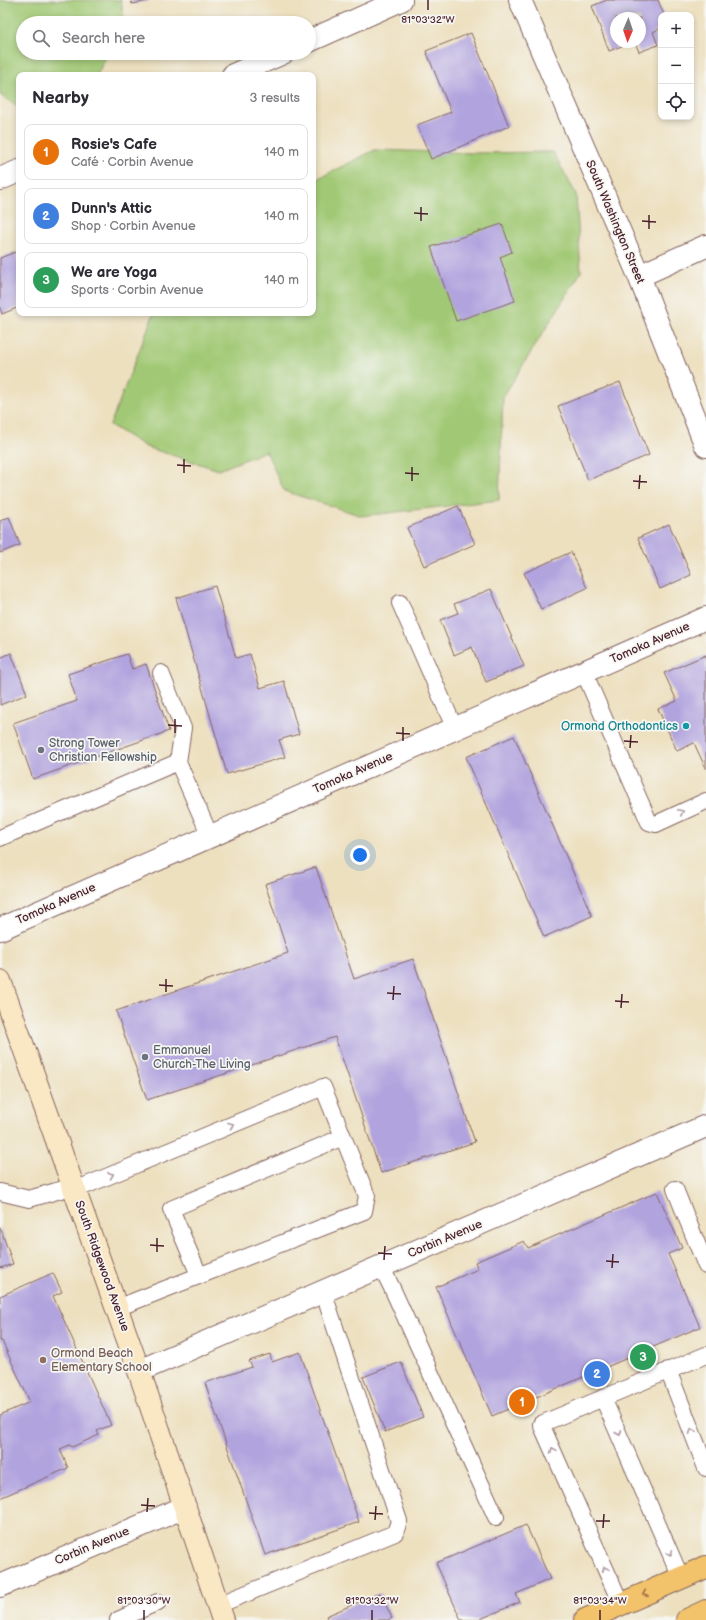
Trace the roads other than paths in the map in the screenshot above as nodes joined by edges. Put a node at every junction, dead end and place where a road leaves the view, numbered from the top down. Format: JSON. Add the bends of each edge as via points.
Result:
{"nodes":[{"id":1,"x":401,"y":0,"type":"edge"},
{"id":2,"x":520,"y":0,"type":"edge"},
{"id":3,"x":316,"y":38,"type":"edge"},
{"id":4,"x":267,"y":60,"type":"edge"},
{"id":5,"x":240,"y":72,"type":"edge"},
{"id":6,"x":16,"y":172,"type":"edge"},
{"id":7,"x":0,"y":179,"type":"edge"},
{"id":8,"x":706,"y":246,"type":"edge"},
{"id":9,"x":638,"y":276,"type":"junction"},
{"id":10,"x":706,"y":446,"type":"edge"},
{"id":11,"x":400,"y":603,"type":"dead end"},
{"id":12,"x":706,"y":618,"type":"edge"},
{"id":13,"x":584,"y":672,"type":"junction"},
{"id":14,"x":161,"y":674,"type":"dead end"},
{"id":15,"x":455,"y":729,"type":"junction"},
{"id":16,"x":178,"y":762,"type":"junction"},
{"id":17,"x":706,"y":801,"type":"edge"},
{"id":18,"x":210,"y":836,"type":"junction"},
{"id":19,"x":0,"y":838,"type":"edge"},
{"id":20,"x":0,"y":929,"type":"edge"},
{"id":21,"x":0,"y":980,"type":"edge"},
{"id":22,"x":706,"y":1126,"type":"edge"},
{"id":23,"x":343,"y":1138,"type":"junction"},
{"id":24,"x":74,"y":1188,"type":"junction"},
{"id":25,"x":675,"y":1189,"type":"dead end"},
{"id":26,"x":0,"y":1192,"type":"edge"},
{"id":27,"x":381,"y":1266,"type":"junction"},
{"id":28,"x":706,"y":1266,"type":"edge"},
{"id":29,"x":199,"y":1275,"type":"junction"},
{"id":30,"x":323,"y":1291,"type":"junction"},
{"id":31,"x":117,"y":1308,"type":"junction"},
{"id":32,"x":706,"y":1355,"type":"edge"},
{"id":33,"x":668,"y":1370,"type":"junction"},
{"id":34,"x":139,"y":1371,"type":"junction"},
{"id":35,"x":603,"y":1398,"type":"junction"},
{"id":36,"x":706,"y":1468,"type":"edge"},
{"id":37,"x":185,"y":1507,"type":"junction"},
{"id":38,"x":496,"y":1517,"type":"dead end"},
{"id":39,"x":706,"y":1567,"type":"edge"},
{"id":40,"x":681,"y":1578,"type":"junction"},
{"id":41,"x":0,"y":1586,"type":"edge"},
{"id":42,"x":158,"y":1602,"type":"dead end"},
{"id":43,"x":621,"y":1604,"type":"junction"},
{"id":44,"x":220,"y":1612,"type":"edge"},
{"id":45,"x":706,"y":1612,"type":"edge"},
{"id":46,"x":118,"y":1620,"type":"edge"},
{"id":47,"x":586,"y":1620,"type":"edge"},
{"id":48,"x":687,"y":1620,"type":"edge"}],
"edges":[{"from":1,"to":3,"type":"street"},
{"from":2,"to":9,"type":"street","name":"South Washington Street"},
{"from":4,"to":5,"type":"street"},
{"from":6,"to":7,"type":"street"},
{"from":8,"to":9,"type":"street"},
{"from":9,"to":10,"type":"street","name":"South Washington Street"},
{"from":11,"to":15,"type":"lane"},
{"from":12,"to":13,"type":"street","name":"Tomoka Avenue"},
{"from":13,"to":15,"type":"street","name":"Tomoka Avenue"},
{"from":13,"to":17,"type":"lane","one_way":true,"via":[[649,822],[656,824]]},
{"from":14,"to":16,"type":"lane","via":[[182,728]]},
{"from":15,"to":18,"type":"street","name":"Tomoka Avenue"},
{"from":16,"to":18,"type":"lane"},
{"from":16,"to":19,"type":"lane"},
{"from":18,"to":20,"type":"street","name":"Tomoka Avenue"},
{"from":21,"to":24,"type":"street","name":"South Ridgewood Avenue"},
{"from":22,"to":27,"type":"street","name":"Corbin Avenue"},
{"from":24,"to":23,"type":"lane","one_way":true,"via":[[323,1087]]},
{"from":23,"to":29,"type":"lane","via":[[366,1196],[364,1211]]},
{"from":23,"to":29,"type":"lane","via":[[171,1209]]},
{"from":24,"to":26,"type":"lane","via":[[29,1199]]},
{"from":24,"to":31,"type":"street","name":"South Ridgewood Avenue"},
{"from":25,"to":28,"type":"lane"},
{"from":27,"to":30,"type":"street","name":"Corbin Avenue"},
{"from":27,"to":38,"type":"lane"},
{"from":29,"to":31,"type":"lane"},
{"from":30,"to":34,"type":"street","name":"Corbin Avenue"},
{"from":30,"to":44,"type":"lane","via":[[399,1521],[395,1533]]},
{"from":31,"to":34,"type":"street","name":"South Ridgewood Avenue"},
{"from":32,"to":33,"type":"lane"},
{"from":33,"to":35,"type":"lane"},
{"from":36,"to":33,"type":"lane","one_way":true},
{"from":34,"to":37,"type":"street","name":"South Ridgewood Avenue"},
{"from":35,"to":40,"type":"lane","one_way":true},
{"from":43,"to":35,"type":"lane","one_way":true,"via":[[541,1424]]},
{"from":37,"to":41,"type":"street","name":"Corbin Avenue"},
{"from":37,"to":44,"type":"street","name":"South Ridgewood Avenue"},
{"from":39,"to":40,"type":"main road"},
{"from":40,"to":43,"type":"main road","one_way":true},
{"from":42,"to":46,"type":"lane"},
{"from":43,"to":47,"type":"main road"},
{"from":45,"to":48,"type":"main road"}]}
